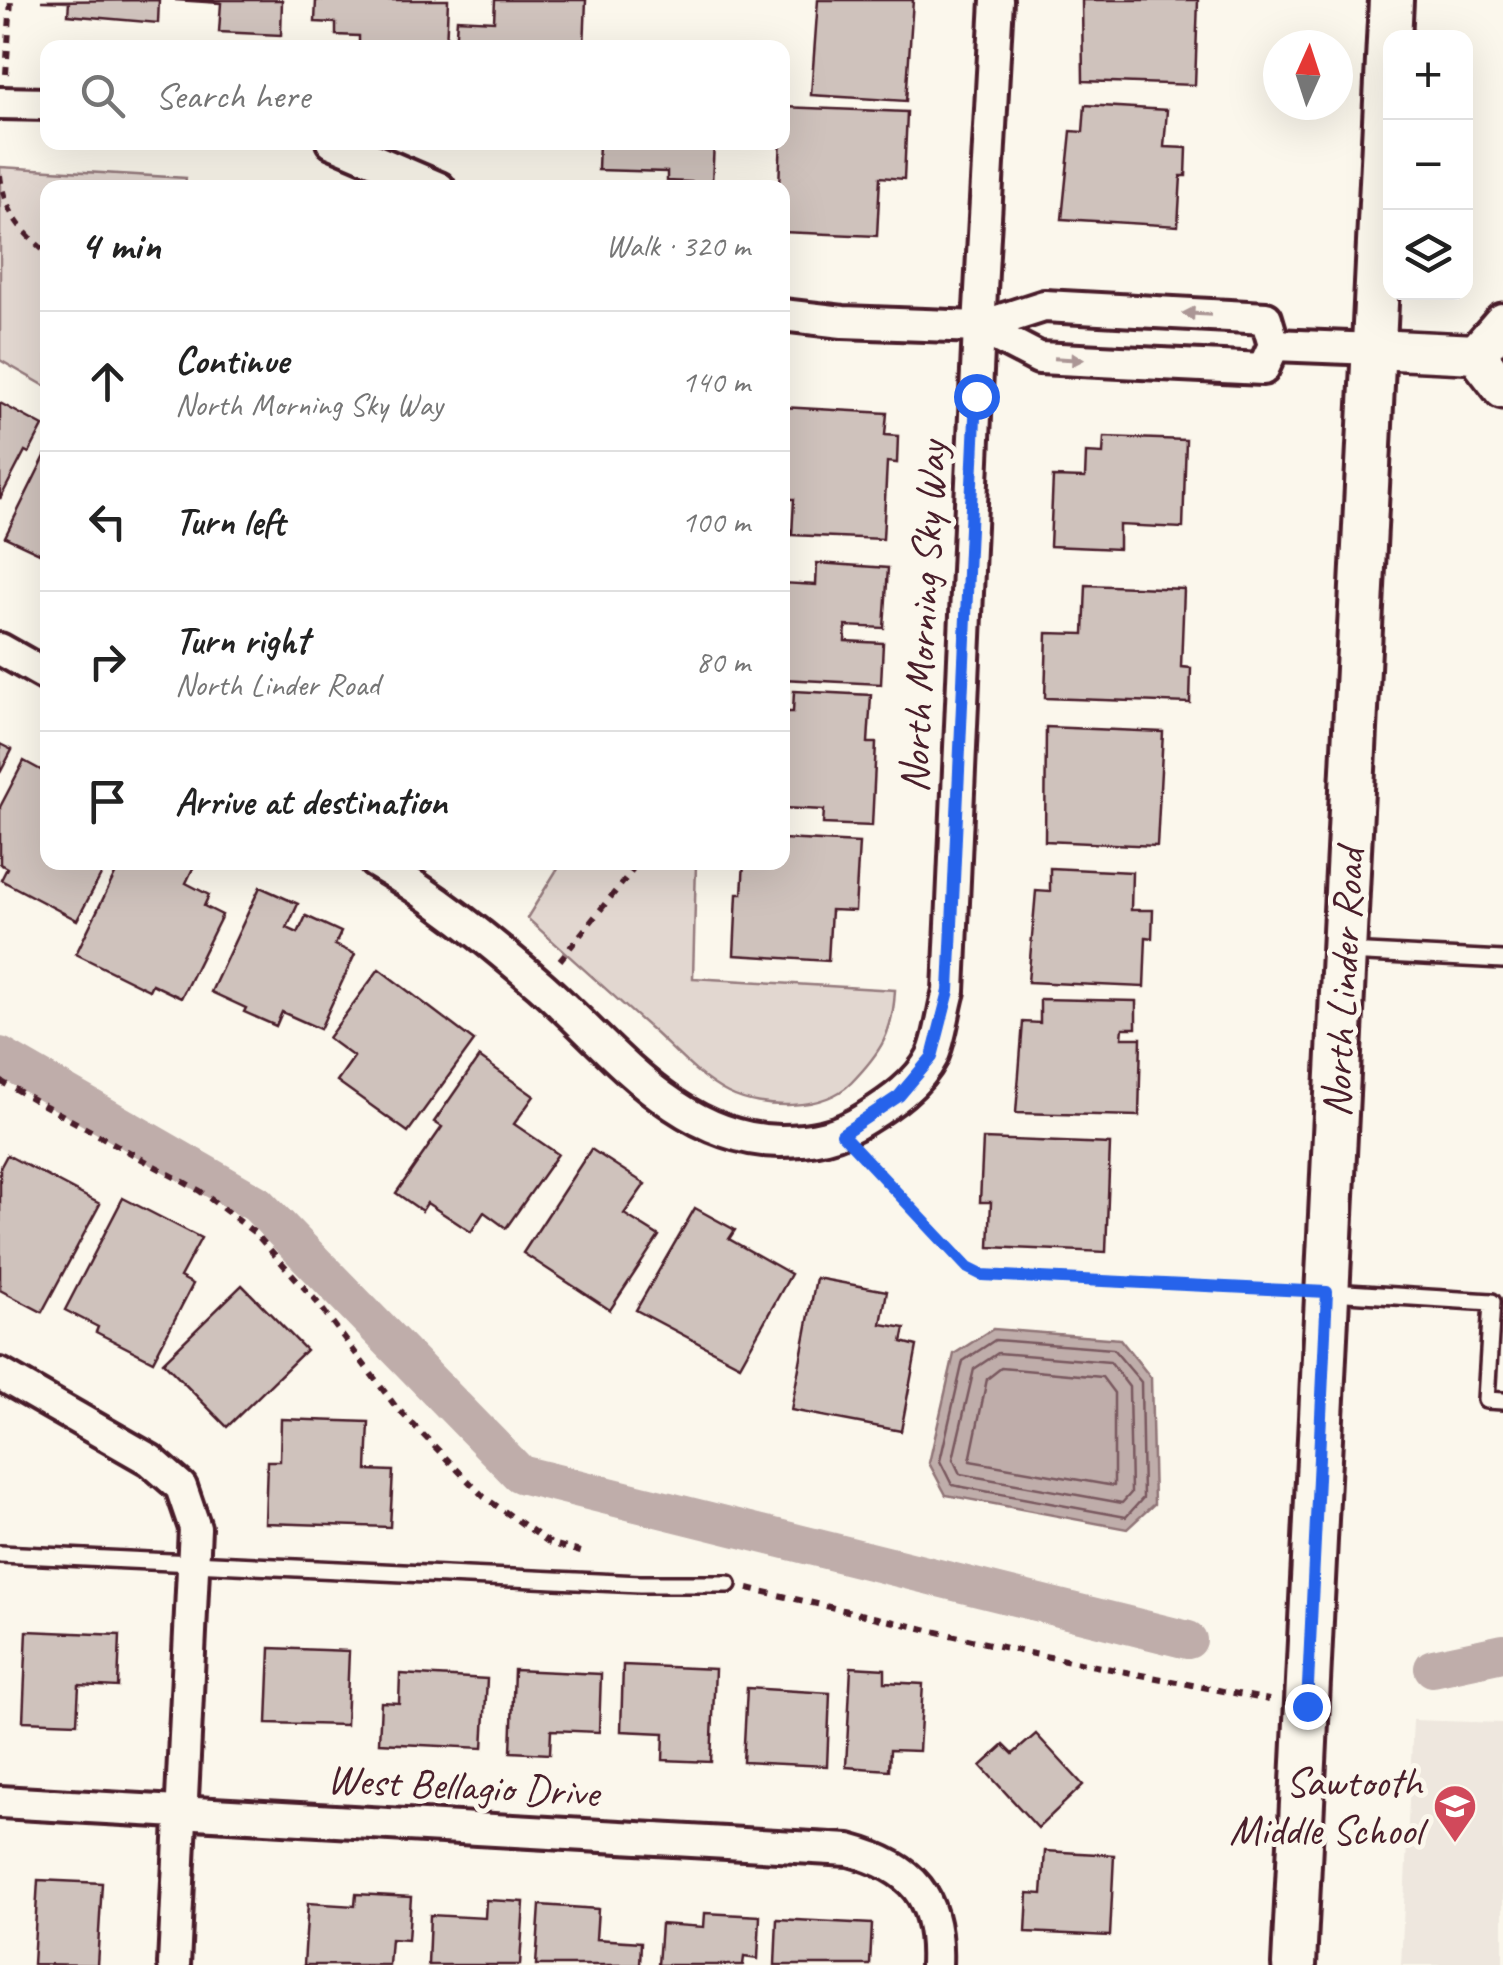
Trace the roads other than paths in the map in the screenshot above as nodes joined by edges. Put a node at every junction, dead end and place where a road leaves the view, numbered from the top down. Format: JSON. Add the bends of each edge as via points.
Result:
{"nodes":[{"id":1,"x":998,"y":0,"type":"edge"},
{"id":2,"x":1391,"y":0,"type":"edge"},
{"id":3,"x":1,"y":103,"type":"edge"},
{"id":4,"x":40,"y":104,"type":"edge"},
{"id":5,"x":351,"y":150,"type":"edge"},
{"id":6,"x":420,"y":180,"type":"edge"},
{"id":7,"x":790,"y":316,"type":"edge"},
{"id":8,"x":1503,"y":323,"type":"edge"},
{"id":9,"x":979,"y":326,"type":"junction"},
{"id":10,"x":1274,"y":345,"type":"junction"},
{"id":11,"x":1374,"y":348,"type":"junction"},
{"id":12,"x":1476,"y":354,"type":"junction"},
{"id":13,"x":1503,"y":389,"type":"edge"},
{"id":14,"x":0,"y":650,"type":"edge"},
{"id":15,"x":40,"y":672,"type":"edge"},
{"id":16,"x":386,"y":870,"type":"edge"},
{"id":17,"x":1344,"y":952,"type":"junction"},
{"id":18,"x":1503,"y":960,"type":"edge"},
{"id":19,"x":1327,"y":1292,"type":"junction"},
{"id":20,"x":1498,"y":1302,"type":"edge"},
{"id":21,"x":0,"y":1374,"type":"edge"},
{"id":22,"x":1503,"y":1401,"type":"edge"},
{"id":23,"x":0,"y":1554,"type":"edge"},
{"id":24,"x":194,"y":1564,"type":"junction"},
{"id":25,"x":728,"y":1584,"type":"road end"},
{"id":26,"x":0,"y":1802,"type":"edge"},
{"id":27,"x":181,"y":1812,"type":"junction"},
{"id":28,"x":174,"y":1965,"type":"edge"},
{"id":29,"x":936,"y":1965,"type":"edge"},
{"id":30,"x":1294,"y":1965,"type":"edge"}],
"edges":[{"from":1,"to":9,"type":"street","name":"North Morning Sky Way"},
{"from":2,"to":11,"type":"main road","name":"North Linder Road"},
{"from":3,"to":4,"type":"street"},
{"from":5,"to":6,"type":"street"},
{"from":7,"to":9,"type":"street"},
{"from":8,"to":12,"type":"street"},
{"from":9,"to":10,"type":"street","one_way":true,"via":[[1039,358],[1262,369]]},
{"from":10,"to":9,"type":"street","one_way":true,"via":[[1266,318],[1044,306]]},
{"from":9,"to":16,"type":"street","name":"North Morning Sky Way","via":[[949,991],[932,1057],[899,1096],[842,1134],[802,1141],[756,1141],[710,1127],[671,1105],[452,912]]},
{"from":10,"to":11,"type":"street"},
{"from":11,"to":12,"type":"street"},
{"from":11,"to":17,"type":"main road","name":"North Linder Road"},
{"from":12,"to":13,"type":"street"},
{"from":14,"to":15,"type":"street"},
{"from":17,"to":18,"type":"lane"},
{"from":17,"to":19,"type":"main road","name":"North Linder Road"},
{"from":19,"to":20,"type":"lane"},
{"from":19,"to":30,"type":"main road","name":"North Linder Road"},
{"from":20,"to":22,"type":"lane","via":[[1486,1400]]},
{"from":21,"to":24,"type":"street","via":[[150,1460],[181,1488],[195,1528]]},
{"from":23,"to":24,"type":"lane"},
{"from":24,"to":25,"type":"lane"},
{"from":24,"to":27,"type":"street"},
{"from":26,"to":27,"type":"street","name":"West Bellagio Drive"},
{"from":27,"to":28,"type":"street"},
{"from":27,"to":29,"type":"street","name":"West Bellagio Drive","via":[[849,1850],[883,1859],[914,1881],[930,1909]]}]}
